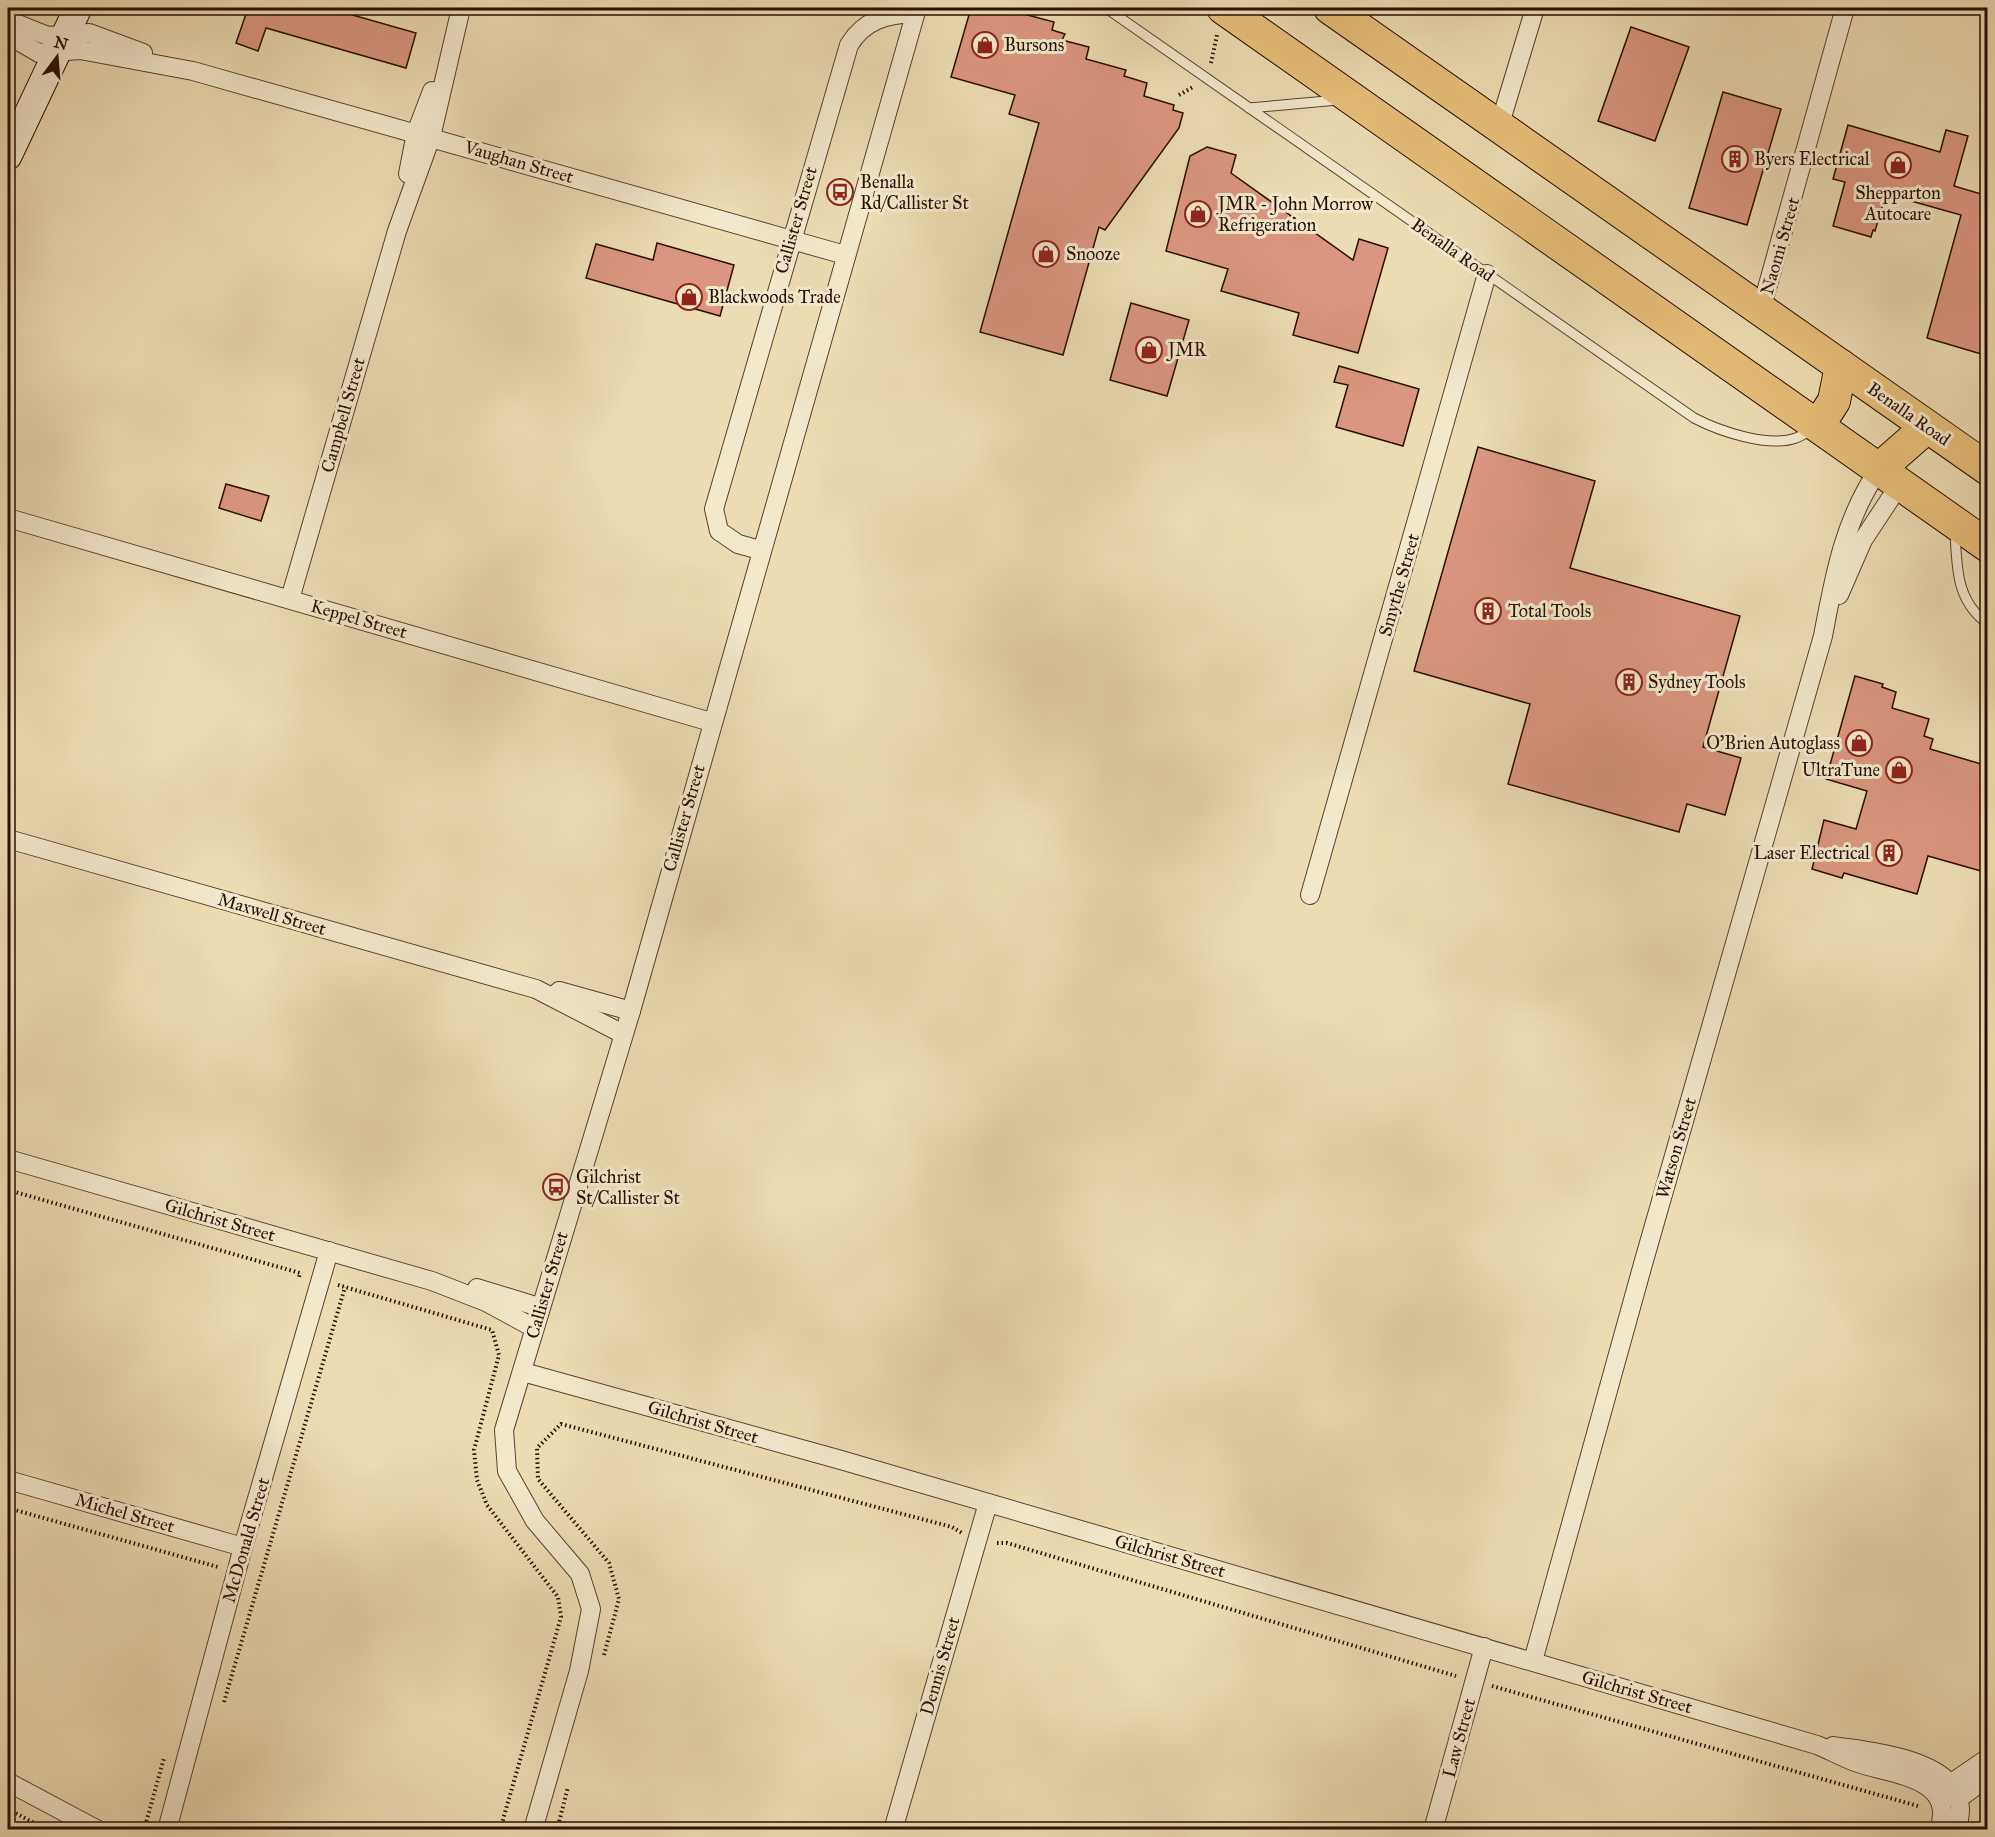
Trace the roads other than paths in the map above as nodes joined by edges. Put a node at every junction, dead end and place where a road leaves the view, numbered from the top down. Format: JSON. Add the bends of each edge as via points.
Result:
{"nodes":[{"id":1,"x":78,"y":8,"type":"edge"},
{"id":2,"x":461,"y":8,"type":"edge"},
{"id":3,"x":1106,"y":8,"type":"edge"},
{"id":4,"x":1330,"y":8,"type":"edge"},
{"id":5,"x":1535,"y":8,"type":"edge"},
{"id":6,"x":1845,"y":8,"type":"edge"},
{"id":7,"x":916,"y":10,"type":"edge"},
{"id":8,"x":1227,"y":10,"type":"edge"},
{"id":9,"x":8,"y":20,"type":"edge"},
{"id":10,"x":8,"y":35,"type":"edge"},
{"id":11,"x":61,"y":43,"type":"junction"},
{"id":12,"x":1352,"y":99,"type":"junction"},
{"id":13,"x":1249,"y":108,"type":"junction"},
{"id":14,"x":1499,"y":127,"type":"junction"},
{"id":15,"x":424,"y":135,"type":"junction"},
{"id":16,"x":8,"y":156,"type":"edge"},
{"id":17,"x":790,"y":239,"type":"junction"},
{"id":18,"x":844,"y":255,"type":"junction"},
{"id":19,"x":1487,"y":274,"type":"junction"},
{"id":20,"x":1761,"y":310,"type":"junction"},
{"id":21,"x":1841,"y":366,"type":"junction"},
{"id":22,"x":1818,"y":426,"type":"junction"},
{"id":23,"x":1927,"y":427,"type":"junction"},
{"id":24,"x":1988,"y":469,"type":"edge"},
{"id":25,"x":1889,"y":477,"type":"junction"},
{"id":26,"x":8,"y":518,"type":"edge"},
{"id":27,"x":1955,"y":523,"type":"junction"},
{"id":28,"x":1988,"y":546,"type":"edge"},
{"id":29,"x":760,"y":550,"type":"junction"},
{"id":30,"x":290,"y":599,"type":"junction"},
{"id":31,"x":1988,"y":624,"type":"edge"},
{"id":32,"x":1823,"y":636,"type":"junction"},
{"id":33,"x":711,"y":722,"type":"junction"},
{"id":34,"x":8,"y":839,"type":"edge"},
{"id":35,"x":1310,"y":895,"type":"dead end"},
{"id":36,"x":536,"y":989,"type":"junction"},
{"id":37,"x":631,"y":1011,"type":"junction"},
{"id":38,"x":623,"y":1034,"type":"junction"},
{"id":39,"x":8,"y":1159,"type":"edge"},
{"id":40,"x":329,"y":1251,"type":"junction"},
{"id":41,"x":432,"y":1281,"type":"junction"},
{"id":42,"x":539,"y":1307,"type":"junction"},
{"id":43,"x":534,"y":1328,"type":"junction"},
{"id":44,"x":523,"y":1372,"type":"junction"},
{"id":45,"x":8,"y":1480,"type":"edge"},
{"id":46,"x":988,"y":1503,"type":"junction"},
{"id":47,"x":234,"y":1544,"type":"junction"},
{"id":48,"x":1484,"y":1647,"type":"junction"},
{"id":49,"x":1533,"y":1661,"type":"junction"},
{"id":50,"x":1988,"y":1758,"type":"edge"},
{"id":51,"x":1988,"y":1777,"type":"edge"},
{"id":52,"x":8,"y":1782,"type":"edge"},
{"id":53,"x":1949,"y":1793,"type":"junction"},
{"id":54,"x":1940,"y":1829,"type":"edge"},
{"id":55,"x":98,"y":1830,"type":"edge"},
{"id":56,"x":167,"y":1830,"type":"edge"},
{"id":57,"x":533,"y":1830,"type":"edge"},
{"id":58,"x":893,"y":1830,"type":"edge"},
{"id":59,"x":1433,"y":1830,"type":"edge"},
{"id":60,"x":1957,"y":1830,"type":"edge"}],
"edges":[{"from":1,"to":11,"type":"main road"},
{"from":2,"to":15,"type":"street","name":"Campbell Street"},
{"from":3,"to":13,"type":"lane","name":"Benalla Road"},
{"from":4,"to":14,"type":"highway","name":"Benalla Road"},
{"from":5,"to":14,"type":"street"},
{"from":6,"to":20,"type":"street","name":"Naomi Street"},
{"from":7,"to":17,"type":"street","name":"Callister Street","via":[[864,25],[849,45]]},
{"from":7,"to":18,"type":"street","name":"Callister Street"},
{"from":8,"to":12,"type":"highway"},
{"from":9,"to":11,"type":"street","name":"Vaughan Street"},
{"from":10,"to":11,"type":"street","name":"Vaughan Street","via":[[39,53]]},
{"from":11,"to":15,"type":"street","name":"Vaughan Street","via":[[193,71]]},
{"from":11,"to":16,"type":"main road"},
{"from":12,"to":13,"type":"lane"},
{"from":12,"to":22,"type":"highway"},
{"from":13,"to":19,"type":"lane","name":"Benalla Road"},
{"from":14,"to":20,"type":"highway","name":"Benalla Road"},
{"from":15,"to":17,"type":"street","name":"Vaughan Street"},
{"from":15,"to":30,"type":"street","name":"Campbell Street"},
{"from":17,"to":18,"type":"street","name":"Vaughan Street"},
{"from":17,"to":29,"type":"street","name":"Callister Street","via":[[714,509],[719,531],[738,544]]},
{"from":18,"to":29,"type":"street","name":"Callister Street"},
{"from":19,"to":22,"type":"lane","name":"Benalla Road","via":[[1694,418],[1719,431],[1795,438]]},
{"from":19,"to":35,"type":"street","name":"Smythe Street"},
{"from":20,"to":21,"type":"highway","name":"Benalla Road"},
{"from":21,"to":22,"type":"highway","via":[[1834,401]]},
{"from":21,"to":23,"type":"highway","name":"Benalla Road"},
{"from":22,"to":25,"type":"highway"},
{"from":23,"to":24,"type":"highway","name":"Benalla Road"},
{"from":23,"to":25,"type":"highway"},
{"from":25,"to":27,"type":"highway"},
{"from":25,"to":32,"type":"street","name":"Watson Street"},
{"from":25,"to":32,"type":"street","name":"Watson Street","via":[[1866,488],[1839,552]]},
{"from":26,"to":30,"type":"street","name":"Keppel Street"},
{"from":27,"to":28,"type":"highway"},
{"from":27,"to":31,"type":"lane","via":[[1957,571],[1963,597],[1974,614]]},
{"from":29,"to":33,"type":"street","name":"Callister Street"},
{"from":30,"to":33,"type":"street","name":"Keppel Street"},
{"from":32,"to":49,"type":"street","name":"Watson Street"},
{"from":33,"to":37,"type":"street","name":"Callister Street"},
{"from":34,"to":36,"type":"street","name":"Maxwell Street"},
{"from":36,"to":37,"type":"street","name":"Maxwell Street"},
{"from":36,"to":38,"type":"street","name":"Maxwell Street"},
{"from":37,"to":38,"type":"street","name":"Callister Street"},
{"from":38,"to":42,"type":"street","name":"Callister Street"},
{"from":39,"to":40,"type":"street","name":"Gilchrist Street"},
{"from":40,"to":41,"type":"street","name":"Gilchrist Street"},
{"from":40,"to":47,"type":"street","name":"McDonald Street"},
{"from":41,"to":42,"type":"street","name":"Gilchrist Street","via":[[461,1284]]},
{"from":41,"to":43,"type":"street","name":"Gilchrist Street","via":[[486,1302]]},
{"from":42,"to":43,"type":"street","name":"Callister Street"},
{"from":43,"to":44,"type":"street","name":"Callister Street"},
{"from":44,"to":46,"type":"street","name":"Gilchrist Street"},
{"from":44,"to":57,"type":"street","name":"Callister Street","via":[[504,1430],[507,1471],[535,1521],[580,1574],[591,1609],[579,1671]]},
{"from":45,"to":47,"type":"street","name":"Michel Street"},
{"from":46,"to":48,"type":"street","name":"Gilchrist Street"},
{"from":46,"to":58,"type":"street","name":"Dennis Street"},
{"from":47,"to":56,"type":"street","name":"McDonald Street"},
{"from":48,"to":49,"type":"street","name":"Gilchrist Street"},
{"from":48,"to":59,"type":"street","name":"Law Street"},
{"from":49,"to":53,"type":"street","name":"Gilchrist Street","via":[[1817,1745],[1865,1750],[1914,1762],[1941,1775]]},
{"from":50,"to":53,"type":"street"},
{"from":51,"to":53,"type":"street"},
{"from":52,"to":55,"type":"street"},
{"from":53,"to":54,"type":"street"},
{"from":53,"to":60,"type":"street","via":[[1961,1813]]}]}
